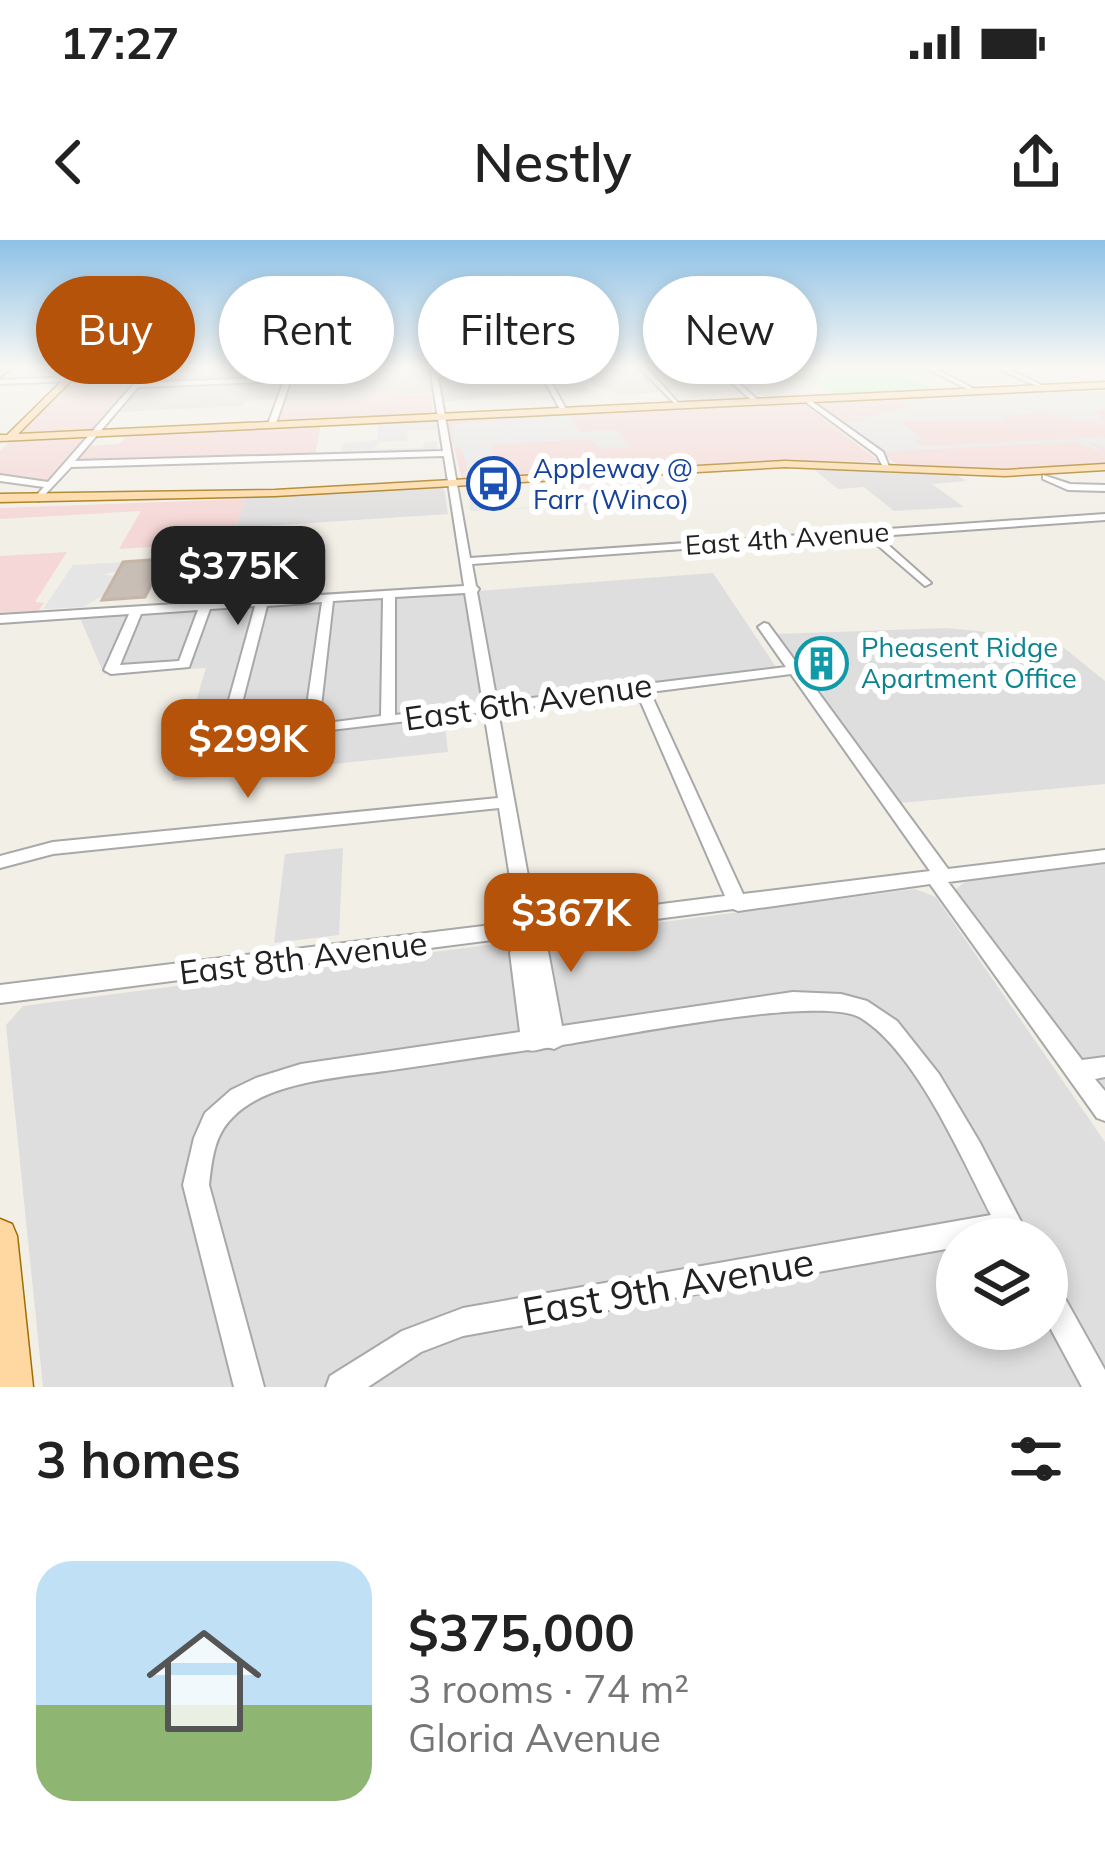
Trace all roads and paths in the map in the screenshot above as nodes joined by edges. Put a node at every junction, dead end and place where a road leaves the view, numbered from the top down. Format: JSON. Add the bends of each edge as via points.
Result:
{"nodes":[{"id":1,"x":107,"y":421,"type":"edge"},
{"id":2,"x":273,"y":421,"type":"edge"},
{"id":3,"x":356,"y":421,"type":"edge"},
{"id":4,"x":443,"y":421,"type":"edge"},
{"id":5,"x":834,"y":421,"type":"edge"},
{"id":6,"x":272,"y":424,"type":"junction"},
{"id":7,"x":96,"y":433,"type":"junction"},
{"id":8,"x":3,"y":440,"type":"edge"},
{"id":9,"x":448,"y":454,"type":"junction"},
{"id":10,"x":70,"y":464,"type":"junction"},
{"id":11,"x":887,"y":467,"type":"junction"},
{"id":12,"x":1101,"y":470,"type":"edge"},
{"id":13,"x":1046,"y":477,"type":"dead end"},
{"id":14,"x":0,"y":478,"type":"edge"},
{"id":15,"x":454,"y":484,"type":"junction"},
{"id":16,"x":50,"y":485,"type":"junction"},
{"id":17,"x":1105,"y":488,"type":"edge"},
{"id":18,"x":0,"y":498,"type":"edge"},
{"id":19,"x":39,"y":498,"type":"junction"},
{"id":20,"x":1105,"y":517,"type":"edge"},
{"id":21,"x":868,"y":532,"type":"junction"},
{"id":22,"x":469,"y":561,"type":"junction"},
{"id":23,"x":925,"y":583,"type":"dead end"},
{"id":24,"x":473,"y":589,"type":"junction"},
{"id":25,"x":389,"y":594,"type":"junction"},
{"id":26,"x":328,"y":597,"type":"junction"},
{"id":27,"x":262,"y":602,"type":"junction"},
{"id":28,"x":205,"y":606,"type":"junction"},
{"id":29,"x":137,"y":610,"type":"junction"},
{"id":30,"x":0,"y":619,"type":"edge"},
{"id":31,"x":764,"y":627,"type":"dead end"},
{"id":32,"x":795,"y":670,"type":"junction"},
{"id":33,"x":640,"y":686,"type":"junction"},
{"id":34,"x":491,"y":708,"type":"junction"},
{"id":35,"x":388,"y":720,"type":"junction"},
{"id":36,"x":310,"y":727,"type":"junction"},
{"id":37,"x":226,"y":735,"type":"junction"},
{"id":38,"x":191,"y":744,"type":"dead end"},
{"id":39,"x":506,"y":802,"type":"junction"},
{"id":40,"x":1105,"y":856,"type":"edge"},
{"id":41,"x":0,"y":862,"type":"edge"},
{"id":42,"x":938,"y":877,"type":"junction"},
{"id":43,"x":738,"y":904,"type":"junction"},
{"id":44,"x":528,"y":930,"type":"junction"},
{"id":45,"x":0,"y":994,"type":"edge"},
{"id":46,"x":543,"y":1040,"type":"junction"},
{"id":47,"x":1105,"y":1067,"type":"edge"},
{"id":48,"x":1077,"y":1071,"type":"junction"},
{"id":49,"x":1105,"y":1110,"type":"edge"},
{"id":50,"x":1005,"y":1218,"type":"edge"},
{"id":51,"x":0,"y":1236,"type":"edge"},
{"id":52,"x":936,"y":1245,"type":"edge"},
{"id":53,"x":1068,"y":1332,"type":"edge"},
{"id":54,"x":14,"y":1387,"type":"edge"},
{"id":55,"x":249,"y":1387,"type":"edge"},
{"id":56,"x":341,"y":1387,"type":"edge"},
{"id":57,"x":1098,"y":1387,"type":"edge"}],
"edges":[{"from":1,"to":7,"type":"street"},
{"from":2,"to":6,"type":"street"},
{"from":3,"to":6,"type":"main road"},
{"from":4,"to":9,"type":"street"},
{"from":5,"to":11,"type":"street"},
{"from":6,"to":7,"type":"main road"},
{"from":7,"to":8,"type":"main road"},
{"from":7,"to":10,"type":"street"},
{"from":9,"to":10,"type":"street"},
{"from":9,"to":15,"type":"street"},
{"from":10,"to":16,"type":"street"},
{"from":11,"to":12,"type":"main road"},
{"from":11,"to":15,"type":"main road","via":[[785,464]]},
{"from":13,"to":17,"type":"street","via":[[1077,489]]},
{"from":14,"to":16,"type":"street"},
{"from":15,"to":19,"type":"main road"},
{"from":15,"to":22,"type":"street"},
{"from":16,"to":19,"type":"street"},
{"from":18,"to":19,"type":"main road"},
{"from":20,"to":21,"type":"street","name":"East 4th Avenue"},
{"from":21,"to":22,"type":"street","name":"East 4th Avenue"},
{"from":21,"to":23,"type":"street"},
{"from":22,"to":24,"type":"street"},
{"from":24,"to":25,"type":"street"},
{"from":24,"to":34,"type":"street"},
{"from":25,"to":26,"type":"street"},
{"from":25,"to":35,"type":"street"},
{"from":26,"to":27,"type":"street"},
{"from":26,"to":36,"type":"street"},
{"from":27,"to":28,"type":"street"},
{"from":27,"to":37,"type":"street"},
{"from":28,"to":29,"type":"street"},
{"from":28,"to":29,"type":"street","via":[[184,664],[111,670]]},
{"from":29,"to":30,"type":"street"},
{"from":31,"to":32,"type":"street"},
{"from":32,"to":33,"type":"street","name":"East 6th Avenue"},
{"from":32,"to":42,"type":"street"},
{"from":33,"to":34,"type":"street","name":"East 6th Avenue"},
{"from":33,"to":43,"type":"street"},
{"from":34,"to":35,"type":"street","name":"East 6th Avenue"},
{"from":34,"to":39,"type":"street"},
{"from":35,"to":36,"type":"street","name":"East 6th Avenue"},
{"from":36,"to":37,"type":"street","name":"East 6th Avenue"},
{"from":37,"to":38,"type":"street","name":"East 6th Avenue"},
{"from":39,"to":41,"type":"street","via":[[53,848]]},
{"from":39,"to":44,"type":"street"},
{"from":40,"to":42,"type":"street","name":"East 8th Avenue"},
{"from":42,"to":43,"type":"street","name":"East 8th Avenue"},
{"from":42,"to":48,"type":"street"},
{"from":43,"to":44,"type":"street","name":"East 8th Avenue"},
{"from":44,"to":45,"type":"street","name":"East 8th Avenue"},
{"from":44,"to":46,"type":"street","via":[[520,953]]},
{"from":46,"to":50,"type":"street","via":[[793,1001],[866,1010],[920,1065]]},
{"from":46,"to":55,"type":"street","via":[[301,1074],[253,1087],[212,1117],[196,1185]]},
{"from":47,"to":48,"type":"street"},
{"from":48,"to":49,"type":"street"},
{"from":51,"to":54,"type":"main road"},
{"from":52,"to":56,"type":"street","name":"East 9th Avenue","via":[[463,1322],[412,1341]]},
{"from":53,"to":57,"type":"street"}]}
